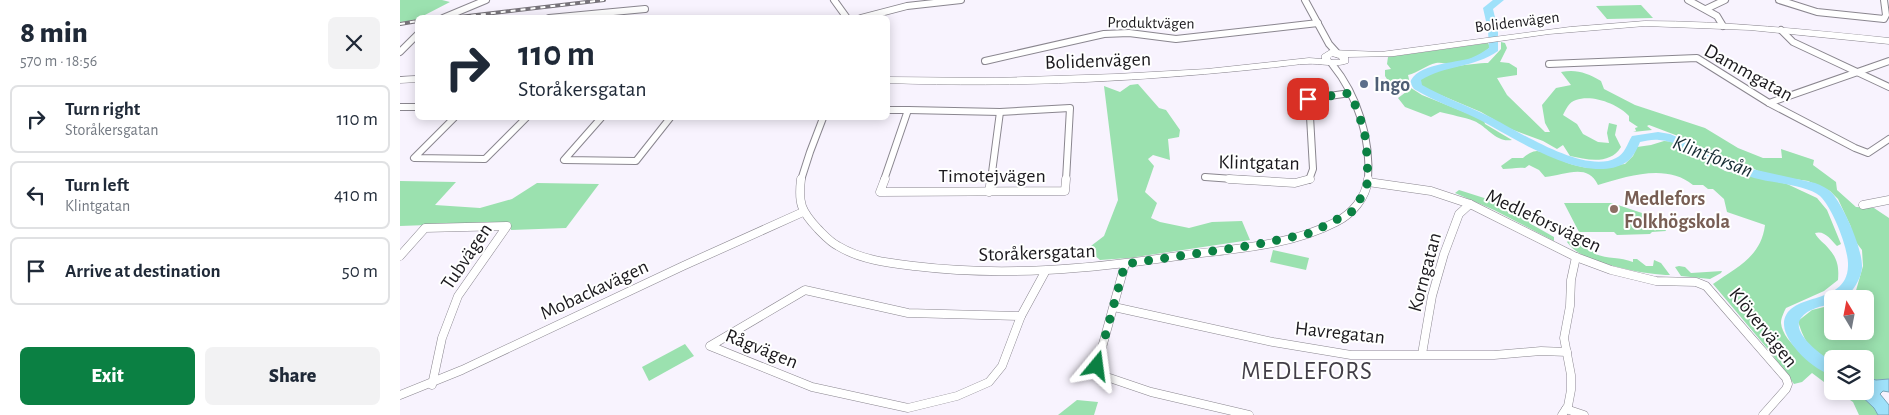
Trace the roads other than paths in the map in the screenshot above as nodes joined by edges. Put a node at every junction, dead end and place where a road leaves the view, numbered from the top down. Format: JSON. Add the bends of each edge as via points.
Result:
{"nodes":[{"id":1,"x":486,"y":0,"type":"edge"},
{"id":2,"x":834,"y":0,"type":"edge"},
{"id":3,"x":961,"y":0,"type":"edge"},
{"id":4,"x":1305,"y":0,"type":"edge"},
{"id":5,"x":1688,"y":0,"type":"edge"},
{"id":6,"x":1724,"y":0,"type":"edge"},
{"id":7,"x":1779,"y":0,"type":"edge"},
{"id":8,"x":1884,"y":0,"type":"edge"},
{"id":9,"x":644,"y":9,"type":"dead end"},
{"id":10,"x":1706,"y":9,"type":"junction"},
{"id":11,"x":449,"y":15,"type":"edge"},
{"id":12,"x":581,"y":15,"type":"edge"},
{"id":13,"x":845,"y":15,"type":"edge"},
{"id":14,"x":871,"y":15,"type":"edge"},
{"id":15,"x":1318,"y":23,"type":"junction"},
{"id":16,"x":1724,"y":26,"type":"junction"},
{"id":17,"x":1781,"y":30,"type":"junction"},
{"id":18,"x":415,"y":37,"type":"edge"},
{"id":19,"x":1889,"y":42,"type":"edge"},
{"id":20,"x":400,"y":52,"type":"edge"},
{"id":21,"x":1335,"y":58,"type":"junction"},
{"id":22,"x":985,"y":61,"type":"dead end"},
{"id":23,"x":1889,"y":61,"type":"edge"},
{"id":24,"x":1548,"y":64,"type":"dead end"},
{"id":25,"x":1856,"y":72,"type":"junction"},
{"id":26,"x":415,"y":79,"type":"edge"},
{"id":27,"x":400,"y":80,"type":"edge"},
{"id":28,"x":890,"y":80,"type":"edge"},
{"id":29,"x":1889,"y":87,"type":"edge"},
{"id":30,"x":1350,"y":93,"type":"junction"},
{"id":31,"x":1770,"y":103,"type":"junction"},
{"id":32,"x":400,"y":107,"type":"edge"},
{"id":33,"x":415,"y":107,"type":"edge"},
{"id":34,"x":890,"y":110,"type":"edge"},
{"id":35,"x":908,"y":110,"type":"junction"},
{"id":36,"x":1000,"y":112,"type":"junction"},
{"id":37,"x":452,"y":120,"type":"edge"},
{"id":38,"x":524,"y":120,"type":"edge"},
{"id":39,"x":599,"y":120,"type":"edge"},
{"id":40,"x":668,"y":120,"type":"edge"},
{"id":41,"x":822,"y":120,"type":"edge"},
{"id":42,"x":1889,"y":139,"type":"edge"},
{"id":43,"x":1205,"y":177,"type":"dead end"},
{"id":44,"x":1368,"y":182,"type":"junction"},
{"id":45,"x":988,"y":192,"type":"junction"},
{"id":46,"x":1889,"y":200,"type":"edge"},
{"id":47,"x":1470,"y":204,"type":"junction"},
{"id":48,"x":1863,"y":205,"type":"dead end"},
{"id":49,"x":802,"y":212,"type":"junction"},
{"id":50,"x":400,"y":256,"type":"edge"},
{"id":51,"x":1576,"y":257,"type":"junction"},
{"id":52,"x":1125,"y":264,"type":"junction"},
{"id":53,"x":1045,"y":272,"type":"junction"},
{"id":54,"x":1706,"y":286,"type":"joint"},
{"id":55,"x":1114,"y":307,"type":"junction"},
{"id":56,"x":1021,"y":316,"type":"junction"},
{"id":57,"x":1567,"y":352,"type":"junction"},
{"id":58,"x":1422,"y":354,"type":"junction"},
{"id":59,"x":432,"y":385,"type":"junction"},
{"id":60,"x":400,"y":395,"type":"edge"},
{"id":61,"x":1564,"y":412,"type":"edge"},
{"id":62,"x":1249,"y":415,"type":"edge"},
{"id":63,"x":1584,"y":415,"type":"edge"},
{"id":64,"x":1763,"y":415,"type":"edge"}],
"edges":[{"from":1,"to":11,"type":"street"},
{"from":2,"to":13,"type":"street"},
{"from":3,"to":14,"type":"street","via":[[899,7]]},
{"from":4,"to":15,"type":"street","name":"Storåkersgatan"},
{"from":5,"to":10,"type":"street"},
{"from":6,"to":10,"type":"street"},
{"from":7,"to":8,"type":"street","via":[[1817,12],[1884,18]]},
{"from":9,"to":12,"type":"street"},
{"from":10,"to":16,"type":"street"},
{"from":15,"to":21,"type":"street","name":"Storåkersgatan"},
{"from":15,"to":22,"type":"street","name":"Produktvägen","via":[[1176,39],[1129,33],[1104,34]]},
{"from":16,"to":17,"type":"main road","name":"Bolidenvägen"},
{"from":16,"to":21,"type":"main road","name":"Bolidenvägen","via":[[1610,25]]},
{"from":17,"to":19,"type":"main road","name":"Bolidenvägen"},
{"from":17,"to":25,"type":"street","via":[[1793,42]]},
{"from":18,"to":20,"type":"street"},
{"from":21,"to":28,"type":"main road","name":"Bolidenvägen","via":[[1207,72],[1116,77]]},
{"from":21,"to":30,"type":"street","name":"Storåkersgatan"},
{"from":23,"to":25,"type":"street"},
{"from":24,"to":31,"type":"street","name":"Dammgatan","via":[[1697,58]]},
{"from":25,"to":29,"type":"street"},
{"from":25,"to":31,"type":"street"},
{"from":26,"to":27,"type":"main road"},
{"from":30,"to":43,"type":"street","name":"Klintgatan","via":[[1308,99],[1314,169],[1308,180],[1294,183]]},
{"from":30,"to":44,"type":"street","name":"Storåkersgatan","via":[[1365,136]]},
{"from":31,"to":42,"type":"street","name":"Dammgatan","via":[[1868,153]]},
{"from":32,"to":33,"type":"street"},
{"from":34,"to":35,"type":"street","name":"Timotejvägen"},
{"from":35,"to":36,"type":"street","name":"Timotejvägen"},
{"from":35,"to":45,"type":"street","name":"Timotejvägen","via":[[880,192]]},
{"from":36,"to":45,"type":"street"},
{"from":36,"to":45,"type":"street","name":"Timotejvägen","via":[[1070,108],[1065,191]]},
{"from":37,"to":38,"type":"street","via":[[414,158],[485,159]]},
{"from":39,"to":40,"type":"street","via":[[564,160],[636,161]]},
{"from":41,"to":49,"type":"street","via":[[800,183]]},
{"from":44,"to":47,"type":"street","name":"Medleforsvägen","via":[[1431,191]]},
{"from":44,"to":52,"type":"street","name":"Storåkersgatan","via":[[1355,210],[1311,233]]},
{"from":46,"to":48,"type":"street"},
{"from":47,"to":51,"type":"street","name":"Medleforsvägen"},
{"from":47,"to":58,"type":"street","name":"Korngatan","via":[[1459,214],[1444,254],[1432,296]]},
{"from":49,"to":53,"type":"street","name":"Storåkersgatan","via":[[836,246],[878,261],[947,270]]},
{"from":49,"to":59,"type":"street","name":"Mobackavägen"},
{"from":50,"to":59,"type":"street","name":"Tubvägen","via":[[425,228],[507,226],[458,296],[442,338]]},
{"from":51,"to":54,"type":"street","name":"Medleforsvägen","via":[[1656,281],[1696,282]]},
{"from":51,"to":57,"type":"street","via":[[1564,338]]},
{"from":52,"to":53,"type":"street","name":"Storåkersgatan"},
{"from":52,"to":55,"type":"street"},
{"from":53,"to":56,"type":"street","name":"Rågvägen"},
{"from":54,"to":64,"type":"street","name":"Klövervägen","via":[[1786,378],[1786,390]]},
{"from":55,"to":58,"type":"street","name":"Havregatan","via":[[1317,350],[1351,355]]},
{"from":55,"to":62,"type":"street","via":[[1095,373],[1141,389]]},
{"from":56,"to":56,"type":"street","name":"Rågvägen","via":[[1002,366],[988,382],[957,396],[908,408],[812,388],[710,346],[805,290],[908,313]]},
{"from":57,"to":58,"type":"street","name":"Havregatan"},
{"from":57,"to":61,"type":"street","via":[[1571,390]]},
{"from":59,"to":60,"type":"street","name":"Mobackavägen"},
{"from":61,"to":63,"type":"street"}]}
